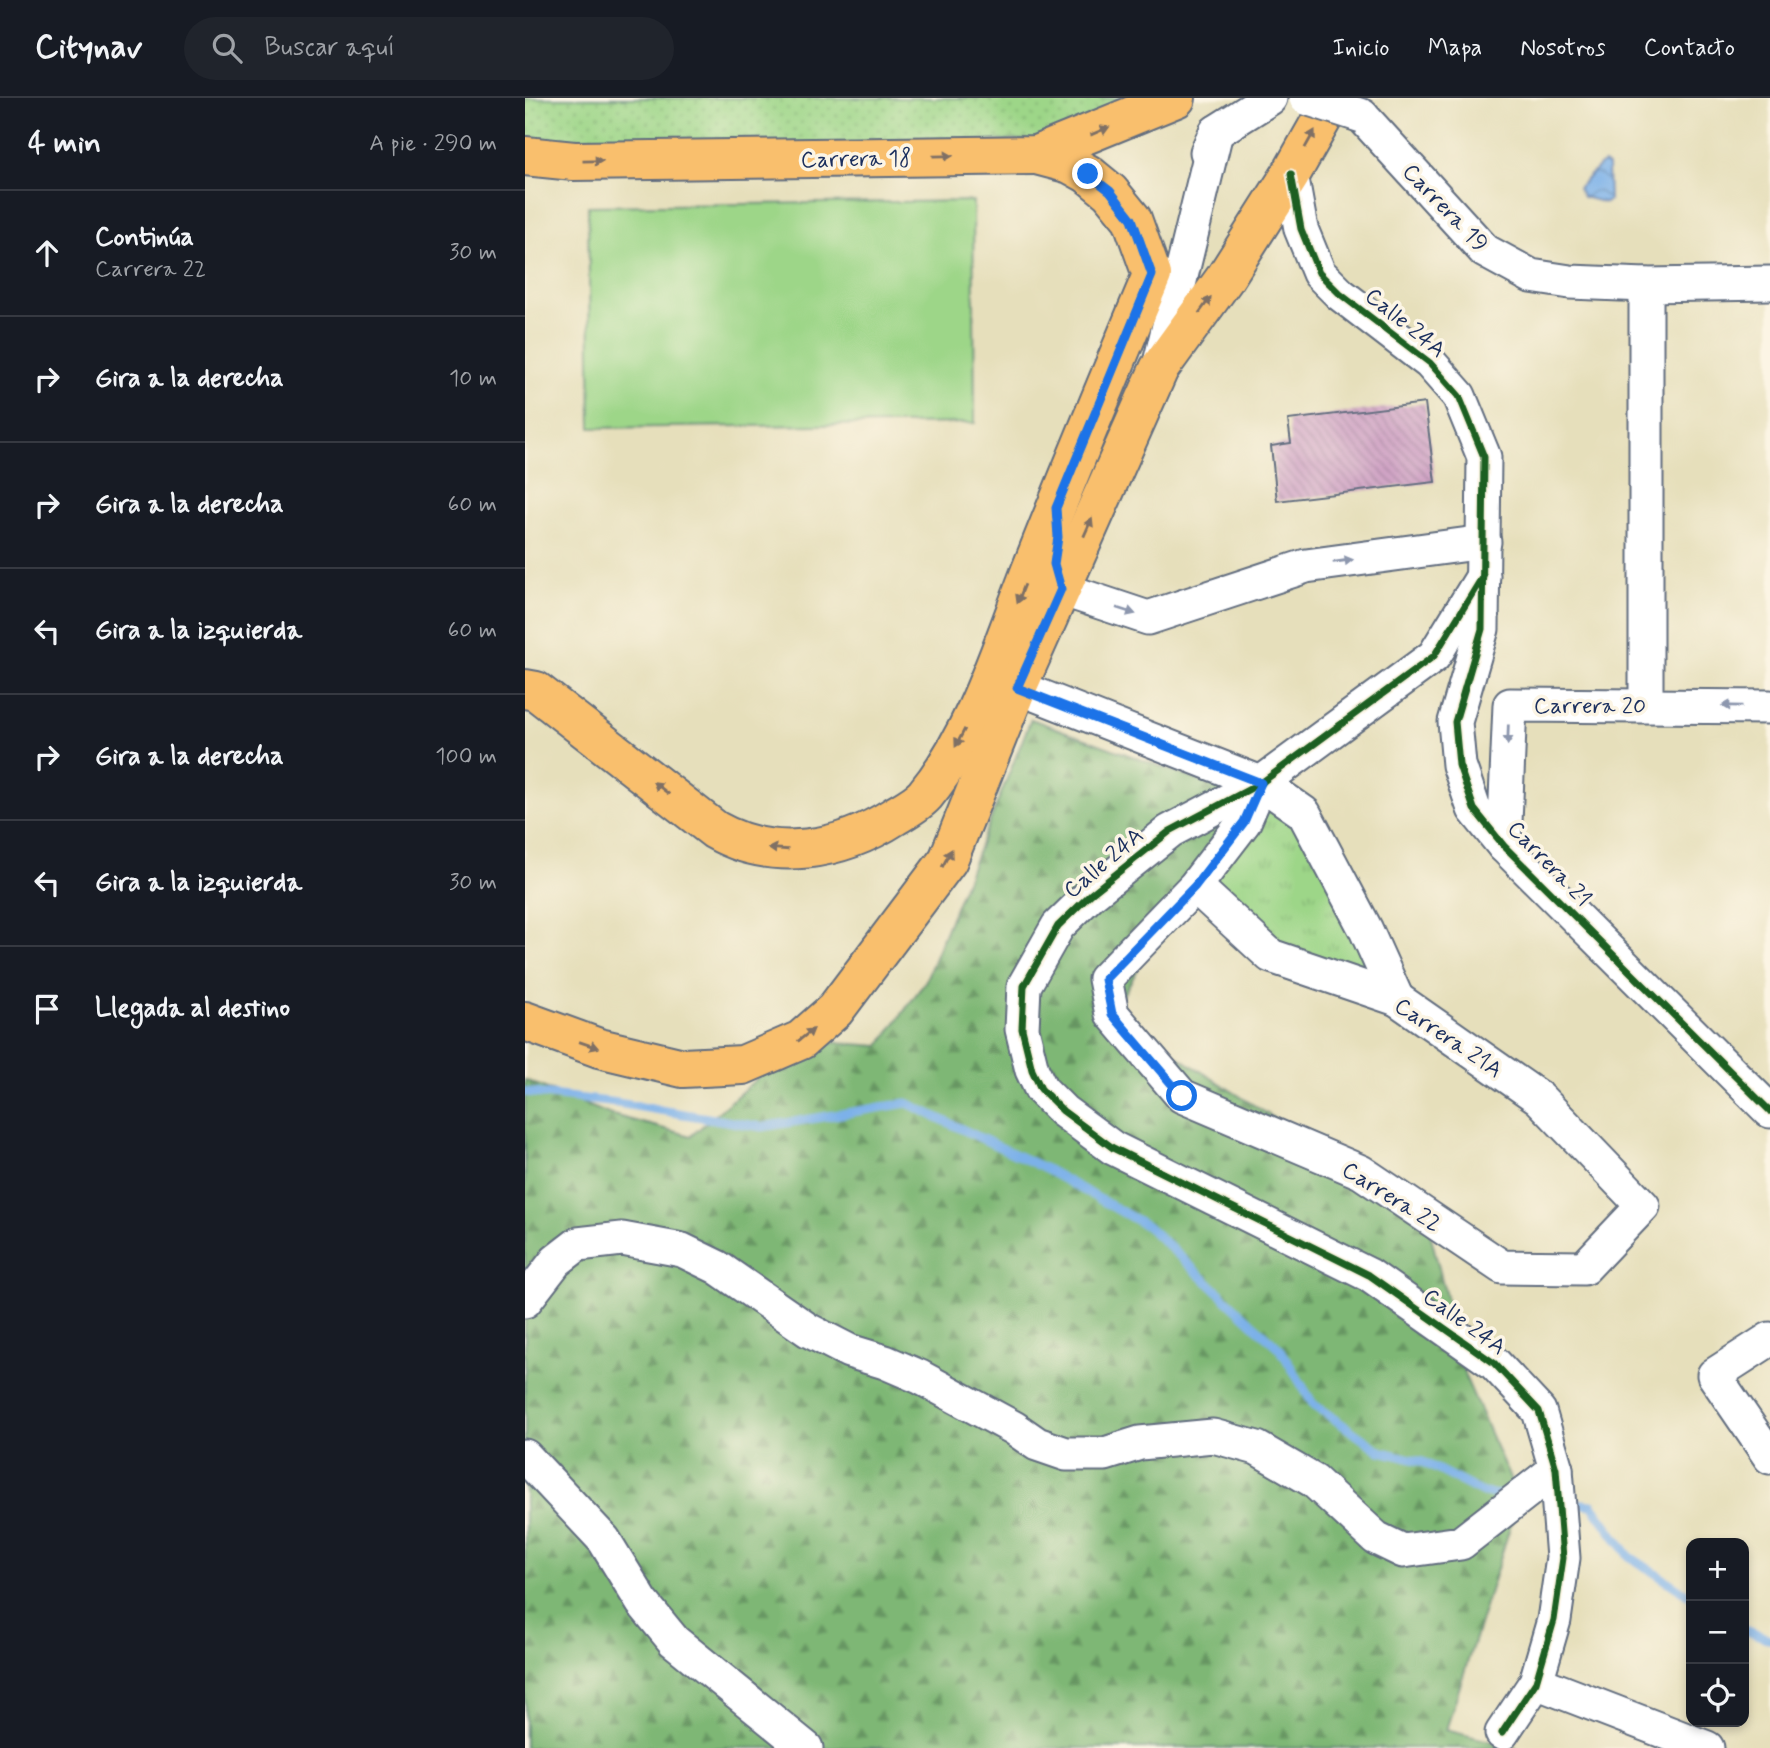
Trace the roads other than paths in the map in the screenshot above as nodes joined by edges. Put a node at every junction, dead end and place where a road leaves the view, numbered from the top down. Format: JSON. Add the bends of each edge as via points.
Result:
{"nodes":[{"id":1,"x":1177,"y":98,"type":"edge"},
{"id":2,"x":1306,"y":98,"type":"edge"},
{"id":3,"x":1262,"y":103,"type":"edge"},
{"id":4,"x":1348,"y":107,"type":"edge"},
{"id":5,"x":1216,"y":132,"type":"junction"},
{"id":6,"x":1036,"y":155,"type":"junction"},
{"id":7,"x":525,"y":156,"type":"edge"},
{"id":8,"x":1291,"y":174,"type":"junction"},
{"id":9,"x":1152,"y":275,"type":"junction"},
{"id":10,"x":1770,"y":283,"type":"edge"},
{"id":11,"x":1646,"y":285,"type":"junction"},
{"id":12,"x":1159,"y":369,"type":"junction"},
{"id":13,"x":1056,"y":508,"type":"junction"},
{"id":14,"x":1485,"y":542,"type":"junction"},
{"id":15,"x":1483,"y":576,"type":"junction"},
{"id":16,"x":1061,"y":589,"type":"junction"},
{"id":17,"x":1003,"y":682,"type":"junction"},
{"id":18,"x":525,"y":689,"type":"edge"},
{"id":19,"x":1646,"y":705,"type":"junction"},
{"id":20,"x":1770,"y":707,"type":"edge"},
{"id":21,"x":1261,"y":783,"type":"junction"},
{"id":22,"x":1504,"y":846,"type":"junction"},
{"id":23,"x":1195,"y":886,"type":"junction"},
{"id":24,"x":1397,"y":999,"type":"junction"},
{"id":25,"x":525,"y":1021,"type":"edge"},
{"id":26,"x":1770,"y":1111,"type":"edge"},
{"id":27,"x":1643,"y":1206,"type":"joint"},
{"id":28,"x":525,"y":1301,"type":"edge"},
{"id":29,"x":1770,"y":1339,"type":"edge"},
{"id":30,"x":525,"y":1456,"type":"edge"},
{"id":31,"x":1770,"y":1457,"type":"edge"},
{"id":32,"x":1556,"y":1469,"type":"junction"},
{"id":33,"x":1536,"y":1682,"type":"junction"},
{"id":34,"x":1502,"y":1733,"type":"dead end"},
{"id":35,"x":806,"y":1748,"type":"edge"},
{"id":36,"x":1707,"y":1748,"type":"edge"}],
"edges":[{"from":6,"to":1,"type":"main road","name":"Carrera 18","one_way":true},
{"from":2,"to":4,"type":"street","name":"Carrera 19","bridge":true},
{"from":3,"to":5,"type":"street"},
{"from":8,"to":4,"type":"main road","one_way":true},
{"from":4,"to":11,"type":"street","name":"Carrera 19","via":[[1485,251],[1531,276]]},
{"from":5,"to":9,"type":"street"},
{"from":5,"to":12,"type":"street"},
{"from":7,"to":6,"type":"main road","name":"Carrera 18","one_way":true,"via":[[574,162]]},
{"from":6,"to":9,"type":"main road","via":[[1070,164],[1110,191],[1132,219]]},
{"from":12,"to":8,"type":"main road","one_way":true,"via":[[1225,278]]},
{"from":8,"to":14,"type":"street","name":"Calle 24A","via":[[1301,229],[1319,273],[1430,363],[1459,396],[1483,457]]},
{"from":9,"to":13,"type":"main road"},
{"from":10,"to":11,"type":"street","name":"Carrera 19"},
{"from":11,"to":19,"type":"street"},
{"from":16,"to":12,"type":"main road","one_way":true},
{"from":13,"to":16,"type":"street","via":[[1054,564]]},
{"from":13,"to":17,"type":"main road","one_way":true},
{"from":14,"to":15,"type":"street","name":"Calle 24A"},
{"from":16,"to":14,"type":"street","one_way":true,"via":[[1147,618],[1306,566]]},
{"from":15,"to":21,"type":"street","name":"Calle 24A","via":[[1434,656]]},
{"from":15,"to":22,"type":"street","name":"Carrera 21","via":[[1482,629],[1455,722],[1459,765],[1474,809]]},
{"from":16,"to":17,"type":"main road"},
{"from":17,"to":18,"type":"main road","one_way":true,"via":[[977,706],[924,797],[887,821],[835,845],[787,851],[735,842],[715,830],[536,691]]},
{"from":17,"to":21,"type":"street"},
{"from":25,"to":17,"type":"main road","one_way":true,"via":[[599,1048],[683,1068],[743,1065],[801,1040],[835,1010],[948,860]]},
{"from":20,"to":19,"type":"street","name":"Carrera 20","one_way":true},
{"from":19,"to":22,"type":"street","name":"Carrera 20","one_way":true,"via":[[1510,705]]},
{"from":21,"to":23,"type":"street","via":[[1244,822]]},
{"from":21,"to":24,"type":"street","via":[[1304,813]]},
{"from":21,"to":32,"type":"street","name":"Calle 24A","via":[[1170,831],[1058,926],[1024,986],[1022,1029],[1032,1070],[1041,1089],[1063,1111],[1113,1148],[1369,1275],[1494,1363],[1539,1411]]},
{"from":22,"to":26,"type":"street","name":"Carrera 21"},
{"from":23,"to":24,"type":"street","name":"Carrera 21A","via":[[1271,956]]},
{"from":23,"to":27,"type":"street","name":"Carrera 22","via":[[1105,979],[1112,1014],[1182,1096],[1360,1172],[1502,1267],[1584,1268]]},
{"from":24,"to":27,"type":"street","name":"Carrera 21A","via":[[1539,1098]]},
{"from":28,"to":32,"type":"street","via":[[556,1261],[578,1244],[622,1238],[682,1250],[716,1267],[808,1330],[919,1377],[1037,1444],[1066,1454],[1105,1454],[1140,1443],[1213,1436],[1257,1448],[1314,1480],[1375,1538],[1403,1550],[1461,1543]]},
{"from":29,"to":31,"type":"street","via":[[1714,1375]]},
{"from":30,"to":35,"type":"street","via":[[604,1540],[642,1602],[674,1641]]},
{"from":32,"to":33,"type":"street","name":"Calle 24A","via":[[1563,1558],[1555,1620]]},
{"from":33,"to":34,"type":"street","name":"Calle 24A"},
{"from":33,"to":36,"type":"street"}]}
